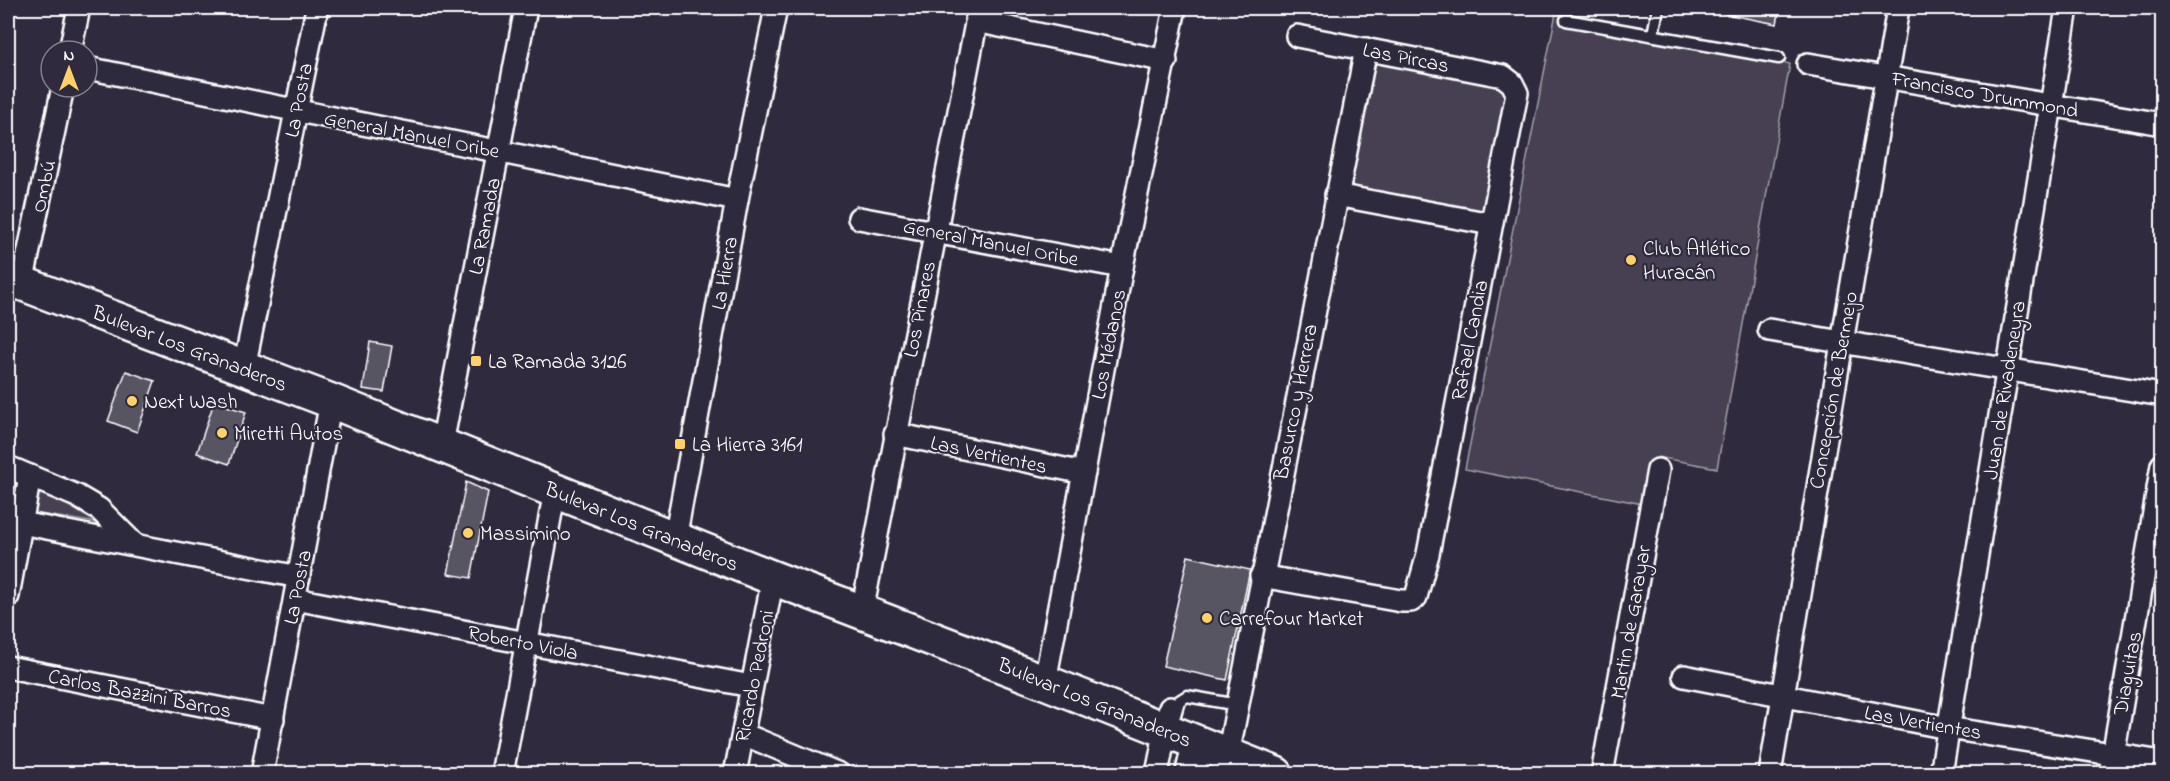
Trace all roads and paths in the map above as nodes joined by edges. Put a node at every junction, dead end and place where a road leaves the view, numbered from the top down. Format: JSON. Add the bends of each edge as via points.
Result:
{"nodes":[{"id":1,"x":79,"y":8,"type":"edge"},
{"id":2,"x":317,"y":8,"type":"edge"},
{"id":3,"x":526,"y":8,"type":"edge"},
{"id":4,"x":776,"y":8,"type":"edge"},
{"id":5,"x":1175,"y":8,"type":"edge"},
{"id":6,"x":1658,"y":8,"type":"edge"},
{"id":7,"x":1898,"y":8,"type":"edge"},
{"id":8,"x":2067,"y":8,"type":"edge"},
{"id":9,"x":978,"y":14,"type":"edge"},
{"id":10,"x":1566,"y":20,"type":"dead end"},
{"id":11,"x":1653,"y":35,"type":"junction"},
{"id":12,"x":1297,"y":36,"type":"dead end"},
{"id":13,"x":73,"y":39,"type":"edge"},
{"id":14,"x":1366,"y":49,"type":"junction"},
{"id":15,"x":1779,"y":58,"type":"dead end"},
{"id":16,"x":1166,"y":61,"type":"junction"},
{"id":17,"x":1808,"y":64,"type":"dead end"},
{"id":18,"x":99,"y":70,"type":"edge"},
{"id":19,"x":1886,"y":78,"type":"junction"},
{"id":20,"x":1512,"y":83,"type":"joint"},
{"id":21,"x":60,"y":99,"type":"edge"},
{"id":22,"x":2051,"y":105,"type":"junction"},
{"id":23,"x":296,"y":111,"type":"junction"},
{"id":24,"x":2163,"y":124,"type":"edge"},
{"id":25,"x":499,"y":150,"type":"junction"},
{"id":26,"x":1336,"y":195,"type":"junction"},
{"id":27,"x":737,"y":200,"type":"junction"},
{"id":28,"x":859,"y":218,"type":"dead end"},
{"id":29,"x":1491,"y":224,"type":"junction"},
{"id":30,"x":933,"y":231,"type":"junction"},
{"id":31,"x":1122,"y":267,"type":"junction"},
{"id":32,"x":15,"y":281,"type":"edge"},
{"id":33,"x":1769,"y":330,"type":"dead end"},
{"id":34,"x":1841,"y":343,"type":"junction"},
{"id":35,"x":244,"y":368,"type":"junction"},
{"id":36,"x":2008,"y":370,"type":"junction"},
{"id":37,"x":2163,"y":395,"type":"edge"},
{"id":38,"x":331,"y":400,"type":"junction"},
{"id":39,"x":895,"y":434,"type":"junction"},
{"id":40,"x":442,"y":444,"type":"junction"},
{"id":41,"x":2163,"y":465,"type":"edge"},
{"id":42,"x":8,"y":467,"type":"edge"},
{"id":43,"x":1658,"y":470,"type":"dead end"},
{"id":44,"x":1084,"y":473,"type":"junction"},
{"id":45,"x":30,"y":476,"type":"junction"},
{"id":46,"x":555,"y":491,"type":"junction"},
{"id":47,"x":21,"y":523,"type":"junction"},
{"id":48,"x":675,"y":539,"type":"junction"},
{"id":49,"x":133,"y":543,"type":"junction"},
{"id":50,"x":1261,"y":576,"type":"junction"},
{"id":51,"x":299,"y":577,"type":"junction"},
{"id":52,"x":773,"y":578,"type":"junction"},
{"id":53,"x":8,"y":596,"type":"edge"},
{"id":54,"x":295,"y":599,"type":"junction"},
{"id":55,"x":862,"y":612,"type":"junction"},
{"id":56,"x":527,"y":643,"type":"junction"},
{"id":57,"x":8,"y":667,"type":"edge"},
{"id":58,"x":1684,"y":676,"type":"dead end"},
{"id":59,"x":1045,"y":682,"type":"junction"},
{"id":60,"x":751,"y":686,"type":"junction"},
{"id":61,"x":1782,"y":696,"type":"junction"},
{"id":62,"x":1238,"y":705,"type":"junction"},
{"id":63,"x":273,"y":719,"type":"junction"},
{"id":64,"x":1948,"y":728,"type":"junction"},
{"id":65,"x":743,"y":734,"type":"junction"},
{"id":66,"x":1179,"y":738,"type":"edge"},
{"id":67,"x":1228,"y":755,"type":"junction"},
{"id":68,"x":2163,"y":762,"type":"edge"},
{"id":69,"x":2112,"y":764,"type":"edge"},
{"id":70,"x":262,"y":774,"type":"edge"},
{"id":71,"x":502,"y":774,"type":"edge"},
{"id":72,"x":735,"y":774,"type":"edge"},
{"id":73,"x":839,"y":774,"type":"edge"},
{"id":74,"x":1157,"y":774,"type":"edge"},
{"id":75,"x":1276,"y":774,"type":"edge"},
{"id":76,"x":1602,"y":774,"type":"edge"},
{"id":77,"x":1770,"y":774,"type":"edge"},
{"id":78,"x":1941,"y":774,"type":"edge"}],
"edges":[{"from":1,"to":13,"type":"street"},
{"from":2,"to":23,"type":"street","name":"La Posta"},
{"from":3,"to":25,"type":"street","name":"La Ramada"},
{"from":4,"to":27,"type":"street","name":"La Hierra"},
{"from":5,"to":16,"type":"street","name":"Los Médanos"},
{"from":6,"to":11,"type":"lane"},
{"from":7,"to":19,"type":"street","name":"Concepción de Bermejo"},
{"from":8,"to":22,"type":"street","name":"Juan de Rivadeneyra"},
{"from":9,"to":16,"type":"street"},
{"from":9,"to":30,"type":"street","name":"Los Pinares"},
{"from":10,"to":11,"type":"lane"},
{"from":11,"to":15,"type":"lane"},
{"from":12,"to":14,"type":"street","name":"Las Pircas"},
{"from":14,"to":20,"type":"street","name":"Las Pircas","via":[[1503,76]]},
{"from":14,"to":26,"type":"street","name":"Basurco y Herrera"},
{"from":16,"to":31,"type":"street","name":"Los Médanos"},
{"from":17,"to":19,"type":"street","name":"Francisco Drummond"},
{"from":18,"to":23,"type":"street","name":"General Manuel Oribe"},
{"from":19,"to":22,"type":"street","name":"Francisco Drummond"},
{"from":19,"to":34,"type":"street","name":"Concepción de Bermejo"},
{"from":20,"to":29,"type":"street","name":"Rafael Candia","via":[[1517,93]]},
{"from":21,"to":32,"type":"street","name":"Ombú"},
{"from":22,"to":24,"type":"street","name":"Francisco Drummond"},
{"from":22,"to":36,"type":"street","name":"Juan de Rivadeneyra"},
{"from":23,"to":25,"type":"street","name":"General Manuel Oribe"},
{"from":23,"to":35,"type":"street","name":"La Posta"},
{"from":25,"to":27,"type":"street","name":"General Manuel Oribe"},
{"from":25,"to":40,"type":"street","name":"La Ramada"},
{"from":26,"to":29,"type":"street"},
{"from":26,"to":50,"type":"street","name":"Basurco y Herrera"},
{"from":27,"to":48,"type":"street","name":"La Hierra"},
{"from":28,"to":30,"type":"street","name":"General Manuel Oribe"},
{"from":29,"to":50,"type":"street","name":"Rafael Candia","via":[[1428,554],[1416,597],[1401,601]]},
{"from":30,"to":31,"type":"street","name":"General Manuel Oribe"},
{"from":30,"to":39,"type":"street","name":"Los Pinares"},
{"from":31,"to":44,"type":"street","name":"Los Médanos"},
{"from":32,"to":35,"type":"main road","name":"Bulevar Los Granaderos"},
{"from":33,"to":34,"type":"street"},
{"from":34,"to":36,"type":"street"},
{"from":34,"to":61,"type":"street","name":"Concepción de Bermejo"},
{"from":35,"to":38,"type":"main road","name":"Bulevar Los Granaderos"},
{"from":36,"to":37,"type":"street"},
{"from":36,"to":64,"type":"street","name":"Juan de Rivadeneyra"},
{"from":38,"to":40,"type":"main road","name":"Bulevar Los Granaderos"},
{"from":38,"to":51,"type":"street","name":"La Posta"},
{"from":39,"to":44,"type":"street","name":"Las Vertientes"},
{"from":39,"to":55,"type":"street","name":"Los Pinares"},
{"from":40,"to":46,"type":"main road","name":"Bulevar Los Granaderos"},
{"from":41,"to":69,"type":"street","name":"Diaguitas"},
{"from":42,"to":45,"type":"street"},
{"from":43,"to":76,"type":"street","name":"Martin de Garayar"},
{"from":44,"to":59,"type":"street","name":"Los Médanos"},
{"from":45,"to":47,"type":"street"},
{"from":45,"to":49,"type":"street","via":[[99,509]]},
{"from":46,"to":48,"type":"main road","name":"Bulevar Los Granaderos"},
{"from":46,"to":56,"type":"street"},
{"from":47,"to":49,"type":"street"},
{"from":47,"to":53,"type":"street"},
{"from":48,"to":52,"type":"main road","name":"Bulevar Los Granaderos"},
{"from":49,"to":51,"type":"street"},
{"from":50,"to":62,"type":"street","name":"Basurco y Herrera"},
{"from":51,"to":54,"type":"street","name":"La Posta"},
{"from":52,"to":55,"type":"main road","name":"Bulevar Los Granaderos"},
{"from":52,"to":60,"type":"street","name":"Ricardo Pedroni"},
{"from":54,"to":56,"type":"street","name":"Roberto Viola"},
{"from":54,"to":63,"type":"street","name":"La Posta"},
{"from":55,"to":59,"type":"main road","name":"Bulevar Los Granaderos"},
{"from":56,"to":60,"type":"street","name":"Roberto Viola"},
{"from":56,"to":71,"type":"street"},
{"from":57,"to":63,"type":"street","name":"Carlos Bazzini Barros"},
{"from":58,"to":61,"type":"street","name":"Las Vertientes"},
{"from":59,"to":66,"type":"main road","name":"Bulevar Los Granaderos"},
{"from":60,"to":65,"type":"street","name":"Ricardo Pedroni"},
{"from":61,"to":64,"type":"street","name":"Las Vertientes"},
{"from":61,"to":77,"type":"street","name":"Concepción de Bermejo"},
{"from":62,"to":66,"type":"lane","via":[[1182,698]]},
{"from":62,"to":67,"type":"street","name":"Basurco y Herrera"},
{"from":63,"to":70,"type":"street","name":"La Posta"},
{"from":64,"to":69,"type":"street","name":"Las Vertientes"},
{"from":64,"to":78,"type":"street","name":"Juan de Rivadeneyra"},
{"from":65,"to":72,"type":"street","name":"Ricardo Pedroni"},
{"from":65,"to":73,"type":"street"},
{"from":66,"to":67,"type":"main road","name":"Bulevar Los Granaderos"},
{"from":66,"to":74,"type":"street"},
{"from":67,"to":75,"type":"main road","name":"Bulevar Los Granaderos"},
{"from":68,"to":69,"type":"street","name":"Las Vertientes"}]}
